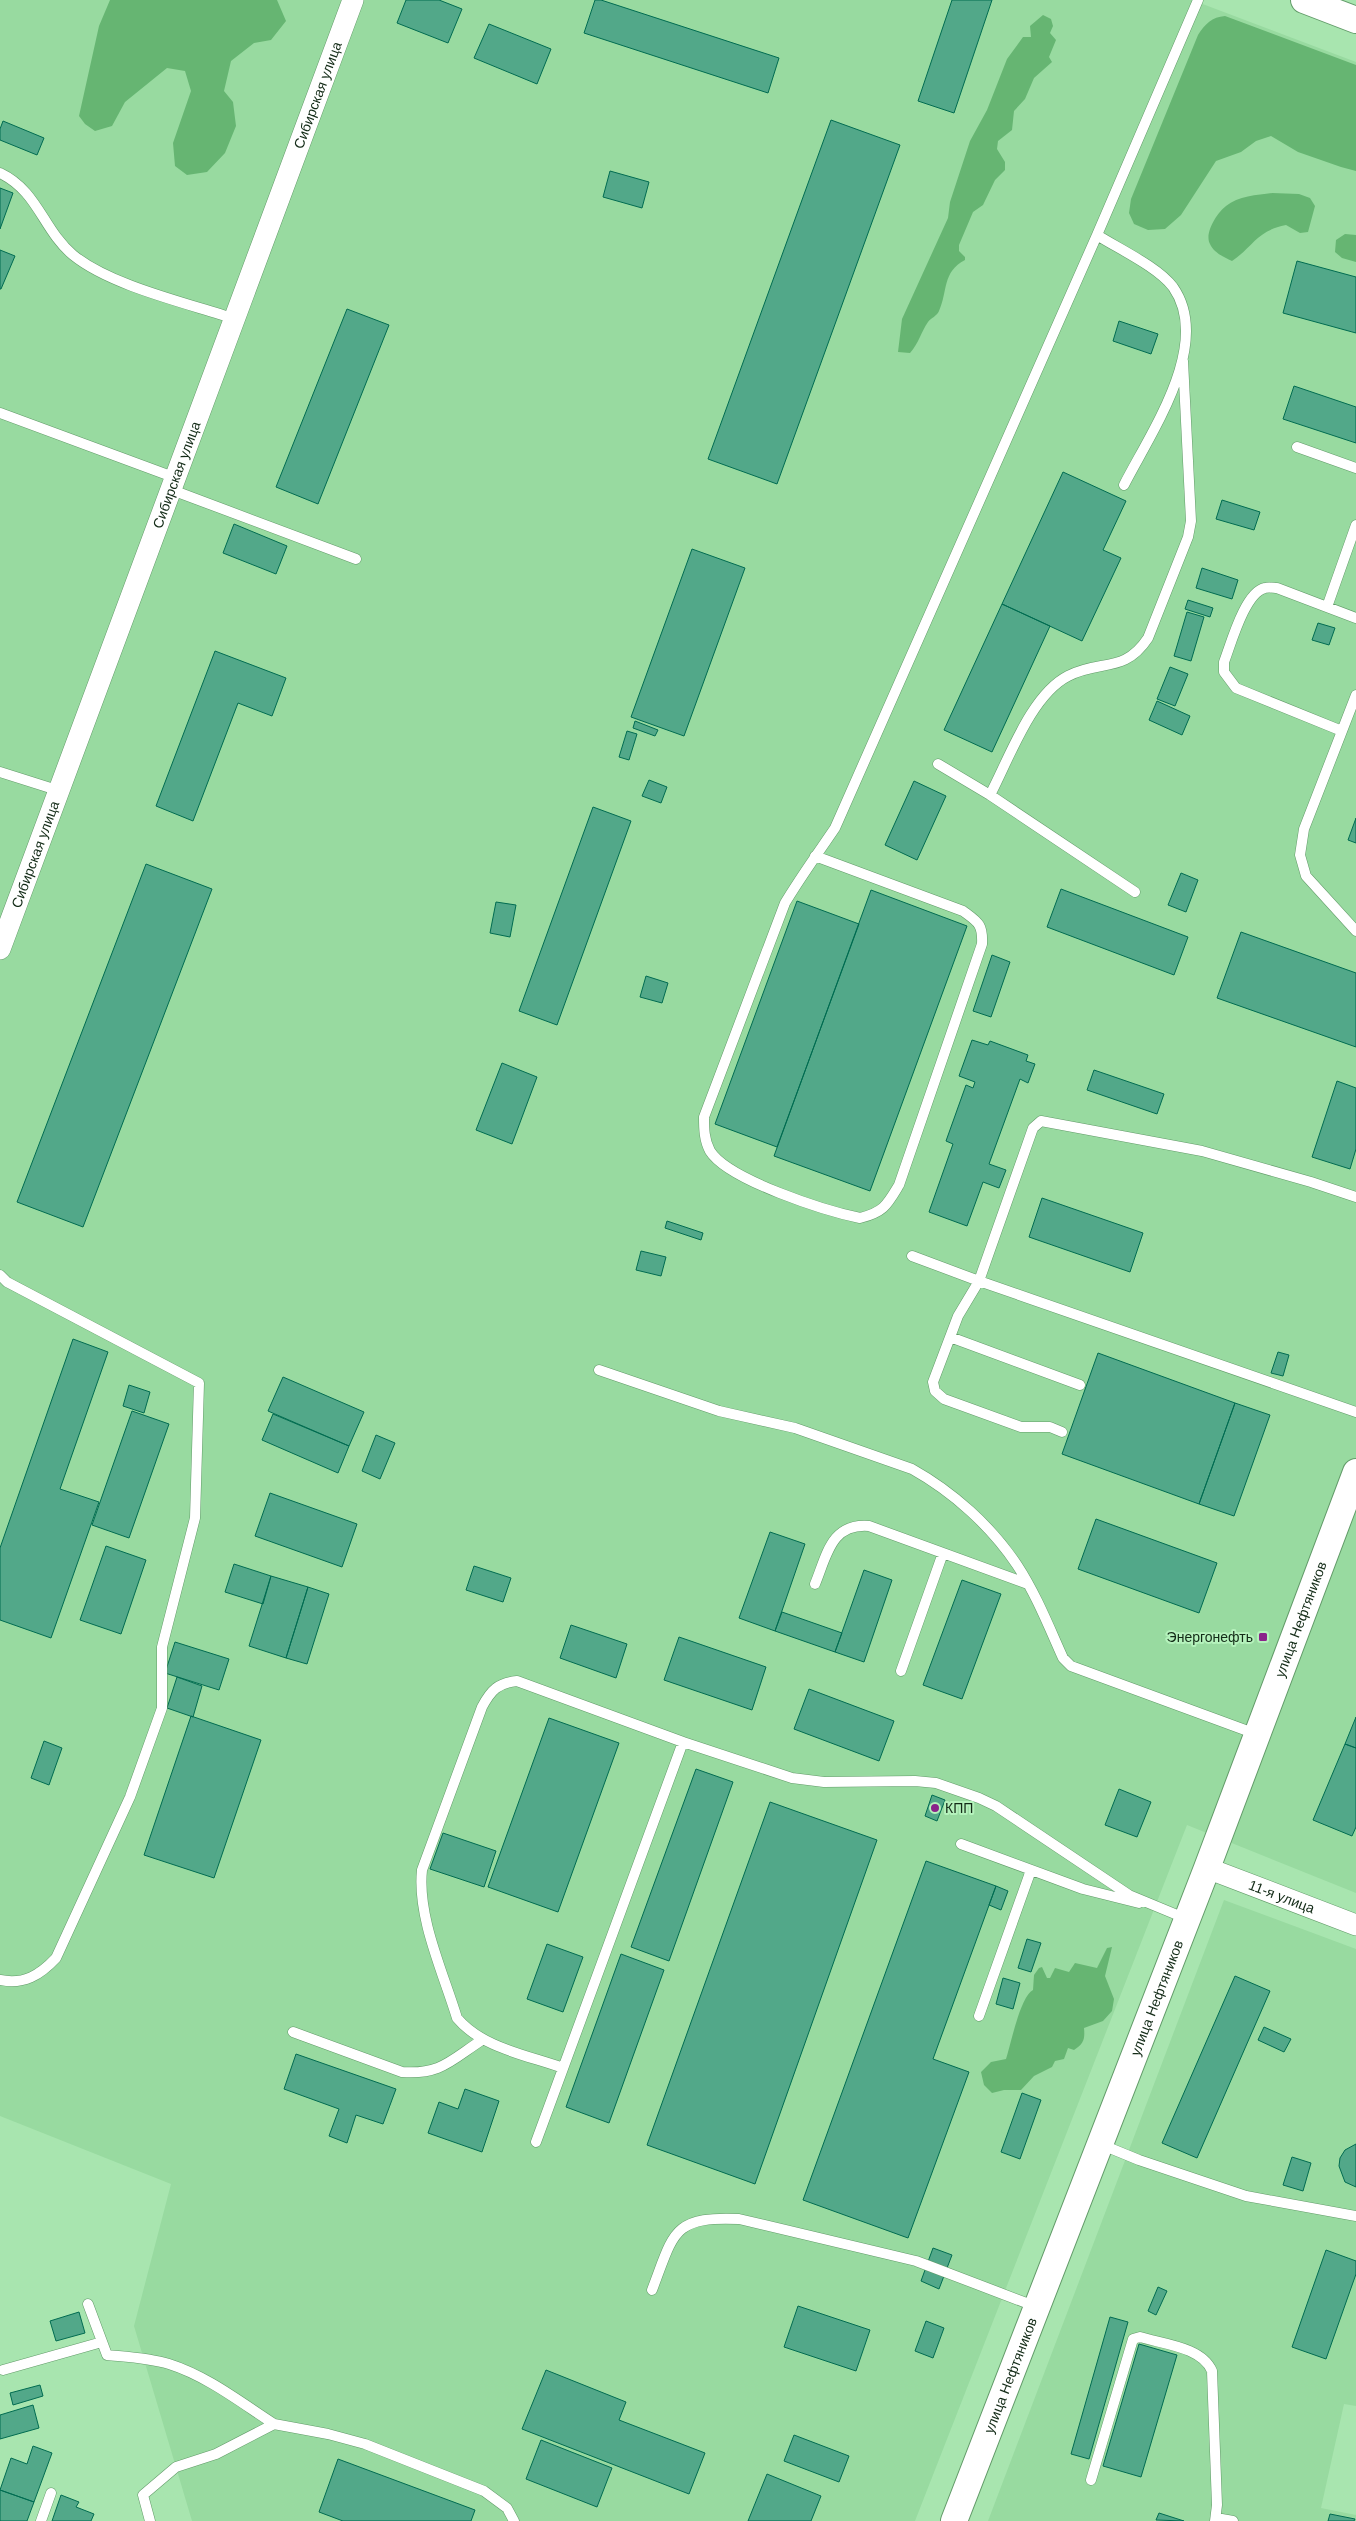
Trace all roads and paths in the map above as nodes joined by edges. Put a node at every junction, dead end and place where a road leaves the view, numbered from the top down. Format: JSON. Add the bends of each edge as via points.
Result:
{"nodes":[{"id":1,"x":353,"y":0,"type":"edge"},
{"id":2,"x":1198,"y":0,"type":"edge"},
{"id":3,"x":1304,"y":0,"type":"edge"},
{"id":4,"x":1356,"y":20,"type":"edge"},
{"id":5,"x":0,"y":173,"type":"edge"},
{"id":6,"x":1097,"y":235,"type":"junction"},
{"id":7,"x":235,"y":319,"type":"junction"},
{"id":8,"x":1184,"y":360,"type":"junction"},
{"id":9,"x":0,"y":413,"type":"edge"},
{"id":10,"x":1298,"y":447,"type":"dead end"},
{"id":11,"x":1356,"y":468,"type":"edge"},
{"id":12,"x":174,"y":484,"type":"junction"},
{"id":13,"x":1124,"y":485,"type":"dead end"},
{"id":14,"x":1356,"y":525,"type":"edge"},
{"id":15,"x":356,"y":559,"type":"dead end"},
{"id":16,"x":1327,"y":607,"type":"junction"},
{"id":17,"x":1356,"y":618,"type":"edge"},
{"id":18,"x":1356,"y":695,"type":"edge"},
{"id":19,"x":1342,"y":731,"type":"junction"},
{"id":20,"x":938,"y":764,"type":"dead end"},
{"id":21,"x":0,"y":772,"type":"edge"},
{"id":22,"x":60,"y":791,"type":"junction"},
{"id":23,"x":990,"y":796,"type":"junction"},
{"id":24,"x":815,"y":856,"type":"junction"},
{"id":25,"x":1135,"y":892,"type":"dead end"},
{"id":26,"x":1356,"y":931,"type":"edge"},
{"id":27,"x":0,"y":949,"type":"edge"},
{"id":28,"x":1356,"y":1197,"type":"edge"},
{"id":29,"x":912,"y":1256,"type":"dead end"},
{"id":30,"x":0,"y":1275,"type":"edge"},
{"id":31,"x":979,"y":1281,"type":"junction"},
{"id":32,"x":950,"y":1337,"type":"junction"},
{"id":33,"x":599,"y":1370,"type":"dead end"},
{"id":34,"x":1080,"y":1385,"type":"dead end"},
{"id":35,"x":1356,"y":1412,"type":"edge"},
{"id":36,"x":1062,"y":1432,"type":"dead end"},
{"id":37,"x":1356,"y":1472,"type":"edge"},
{"id":38,"x":1350,"y":1505,"type":"edge"},
{"id":39,"x":943,"y":1553,"type":"junction"},
{"id":40,"x":815,"y":1584,"type":"dead end"},
{"id":41,"x":1028,"y":1584,"type":"junction"},
{"id":42,"x":901,"y":1671,"type":"dead end"},
{"id":43,"x":1257,"y":1735,"type":"junction"},
{"id":44,"x":683,"y":1742,"type":"junction"},
{"id":45,"x":961,"y":1844,"type":"dead end"},
{"id":46,"x":1207,"y":1868,"type":"junction"},
{"id":47,"x":1031,"y":1870,"type":"junction"},
{"id":48,"x":1147,"y":1904,"type":"junction"},
{"id":49,"x":1188,"y":1919,"type":"junction"},
{"id":50,"x":1356,"y":1925,"type":"edge"},
{"id":51,"x":0,"y":1980,"type":"edge"},
{"id":52,"x":979,"y":2016,"type":"dead end"},
{"id":53,"x":293,"y":2032,"type":"dead end"},
{"id":54,"x":482,"y":2040,"type":"junction"},
{"id":55,"x":563,"y":2068,"type":"junction"},
{"id":56,"x":536,"y":2142,"type":"dead end"},
{"id":57,"x":1100,"y":2144,"type":"junction"},
{"id":58,"x":1356,"y":2216,"type":"edge"},
{"id":59,"x":652,"y":2290,"type":"dead end"},
{"id":60,"x":88,"y":2304,"type":"dead end"},
{"id":61,"x":1037,"y":2307,"type":"junction"},
{"id":62,"x":102,"y":2342,"type":"junction"},
{"id":63,"x":4,"y":2370,"type":"dead end"},
{"id":64,"x":274,"y":2424,"type":"junction"},
{"id":65,"x":1091,"y":2480,"type":"dead end"},
{"id":66,"x":51,"y":2493,"type":"dead end"},
{"id":67,"x":1216,"y":2519,"type":"edge"},
{"id":68,"x":41,"y":2521,"type":"edge"},
{"id":69,"x":150,"y":2521,"type":"edge"},
{"id":70,"x":514,"y":2521,"type":"edge"},
{"id":71,"x":954,"y":2521,"type":"edge"},
{"id":72,"x":1233,"y":2521,"type":"edge"}],
"edges":[{"from":1,"to":7,"type":"street","name":"Сибирская улица"},
{"from":2,"to":6,"type":"lane"},
{"from":3,"to":4,"type":"street"},
{"from":5,"to":7,"type":"lane","via":[[25,189],[71,254],[96,271]]},
{"from":6,"to":8,"type":"lane","via":[[1158,274],[1172,287],[1186,321]]},
{"from":6,"to":24,"type":"lane","via":[[835,828]]},
{"from":7,"to":12,"type":"street","name":"Сибирская улица"},
{"from":8,"to":13,"type":"lane","via":[[1179,377]]},
{"from":8,"to":23,"type":"lane","via":[[1191,521],[1188,537],[1148,638],[1130,658],[1080,671],[1056,684],[1030,717]]},
{"from":9,"to":12,"type":"lane"},
{"from":10,"to":11,"type":"lane"},
{"from":12,"to":15,"type":"lane"},
{"from":12,"to":22,"type":"street","name":"Сибирская улица"},
{"from":14,"to":16,"type":"lane"},
{"from":16,"to":17,"type":"lane"},
{"from":16,"to":19,"type":"lane","via":[[1277,588],[1265,588],[1247,605],[1224,662],[1224,672],[1236,688]]},
{"from":18,"to":19,"type":"lane"},
{"from":19,"to":26,"type":"lane","via":[[1304,829],[1300,855],[1306,876]]},
{"from":20,"to":23,"type":"lane"},
{"from":21,"to":22,"type":"lane"},
{"from":22,"to":27,"type":"street","name":"Сибирская улица"},
{"from":23,"to":25,"type":"lane"},
{"from":24,"to":24,"type":"lane","via":[[785,903],[704,1117],[704,1133],[710,1151],[736,1174],[759,1185],[860,1218],[877,1214],[899,1185],[982,944],[983,929],[963,911]]},
{"from":28,"to":31,"type":"lane","via":[[1202,1151],[1041,1121],[1033,1128]]},
{"from":29,"to":31,"type":"lane"},
{"from":30,"to":51,"type":"lane","via":[[7,1282],[199,1383],[195,1518],[162,1647],[162,1708],[130,1797],[56,1958],[35,1976],[20,1981]]},
{"from":31,"to":32,"type":"lane","via":[[958,1316]]},
{"from":31,"to":35,"type":"lane"},
{"from":32,"to":34,"type":"lane"},
{"from":32,"to":36,"type":"lane","via":[[933,1382],[934,1391],[944,1398],[1020,1427],[1050,1427]]},
{"from":33,"to":41,"type":"lane","via":[[719,1411],[795,1428],[912,1470],[974,1514]]},
{"from":37,"to":38,"type":"street","name":"улица Нефтяников"},
{"from":38,"to":43,"type":"street","name":"улица Нефтяников"},
{"from":39,"to":40,"type":"lane","via":[[869,1526],[856,1525],[835,1538]]},
{"from":39,"to":41,"type":"lane"},
{"from":39,"to":42,"type":"lane"},
{"from":41,"to":43,"type":"lane","via":[[1063,1658],[1071,1666]]},
{"from":43,"to":46,"type":"street","name":"улица Нефтяников"},
{"from":44,"to":48,"type":"lane","via":[[792,1778],[824,1782],[936,1783],[979,1798],[996,1806],[1128,1895]]},
{"from":44,"to":54,"type":"lane","via":[[517,1681],[502,1682],[491,1690],[422,1870],[420,1891],[457,2018]]},
{"from":44,"to":55,"type":"lane"},
{"from":45,"to":47,"type":"lane"},
{"from":46,"to":49,"type":"street","name":"улица Нефтяников"},
{"from":46,"to":50,"type":"street","name":"11-я улица"},
{"from":47,"to":48,"type":"lane","via":[[1124,1902]]},
{"from":47,"to":52,"type":"lane"},
{"from":48,"to":49,"type":"lane"},
{"from":49,"to":57,"type":"street","name":"улица Нефтяников"},
{"from":53,"to":54,"type":"lane","via":[[402,2072],[420,2073],[438,2069]]},
{"from":54,"to":55,"type":"lane"},
{"from":55,"to":56,"type":"lane"},
{"from":57,"to":58,"type":"lane","via":[[1246,2196]]},
{"from":57,"to":61,"type":"street","name":"улица Нефтяников"},
{"from":59,"to":61,"type":"lane","via":[[671,2239],[681,2228],[695,2220],[740,2219],[916,2261]]},
{"from":60,"to":62,"type":"lane"},
{"from":61,"to":71,"type":"street","name":"улица Нефтяников"},
{"from":62,"to":63,"type":"lane"},
{"from":62,"to":64,"type":"lane","via":[[107,2355],[162,2363],[202,2378]]},
{"from":64,"to":69,"type":"lane","via":[[216,2454],[176,2467],[143,2495]]},
{"from":64,"to":70,"type":"lane","via":[[365,2444],[484,2491],[507,2508]]},
{"from":65,"to":67,"type":"lane","via":[[1131,2342],[1136,2338],[1148,2339],[1198,2354],[1208,2362],[1212,2371]]},
{"from":66,"to":68,"type":"lane"},
{"from":67,"to":72,"type":"lane"}]}
